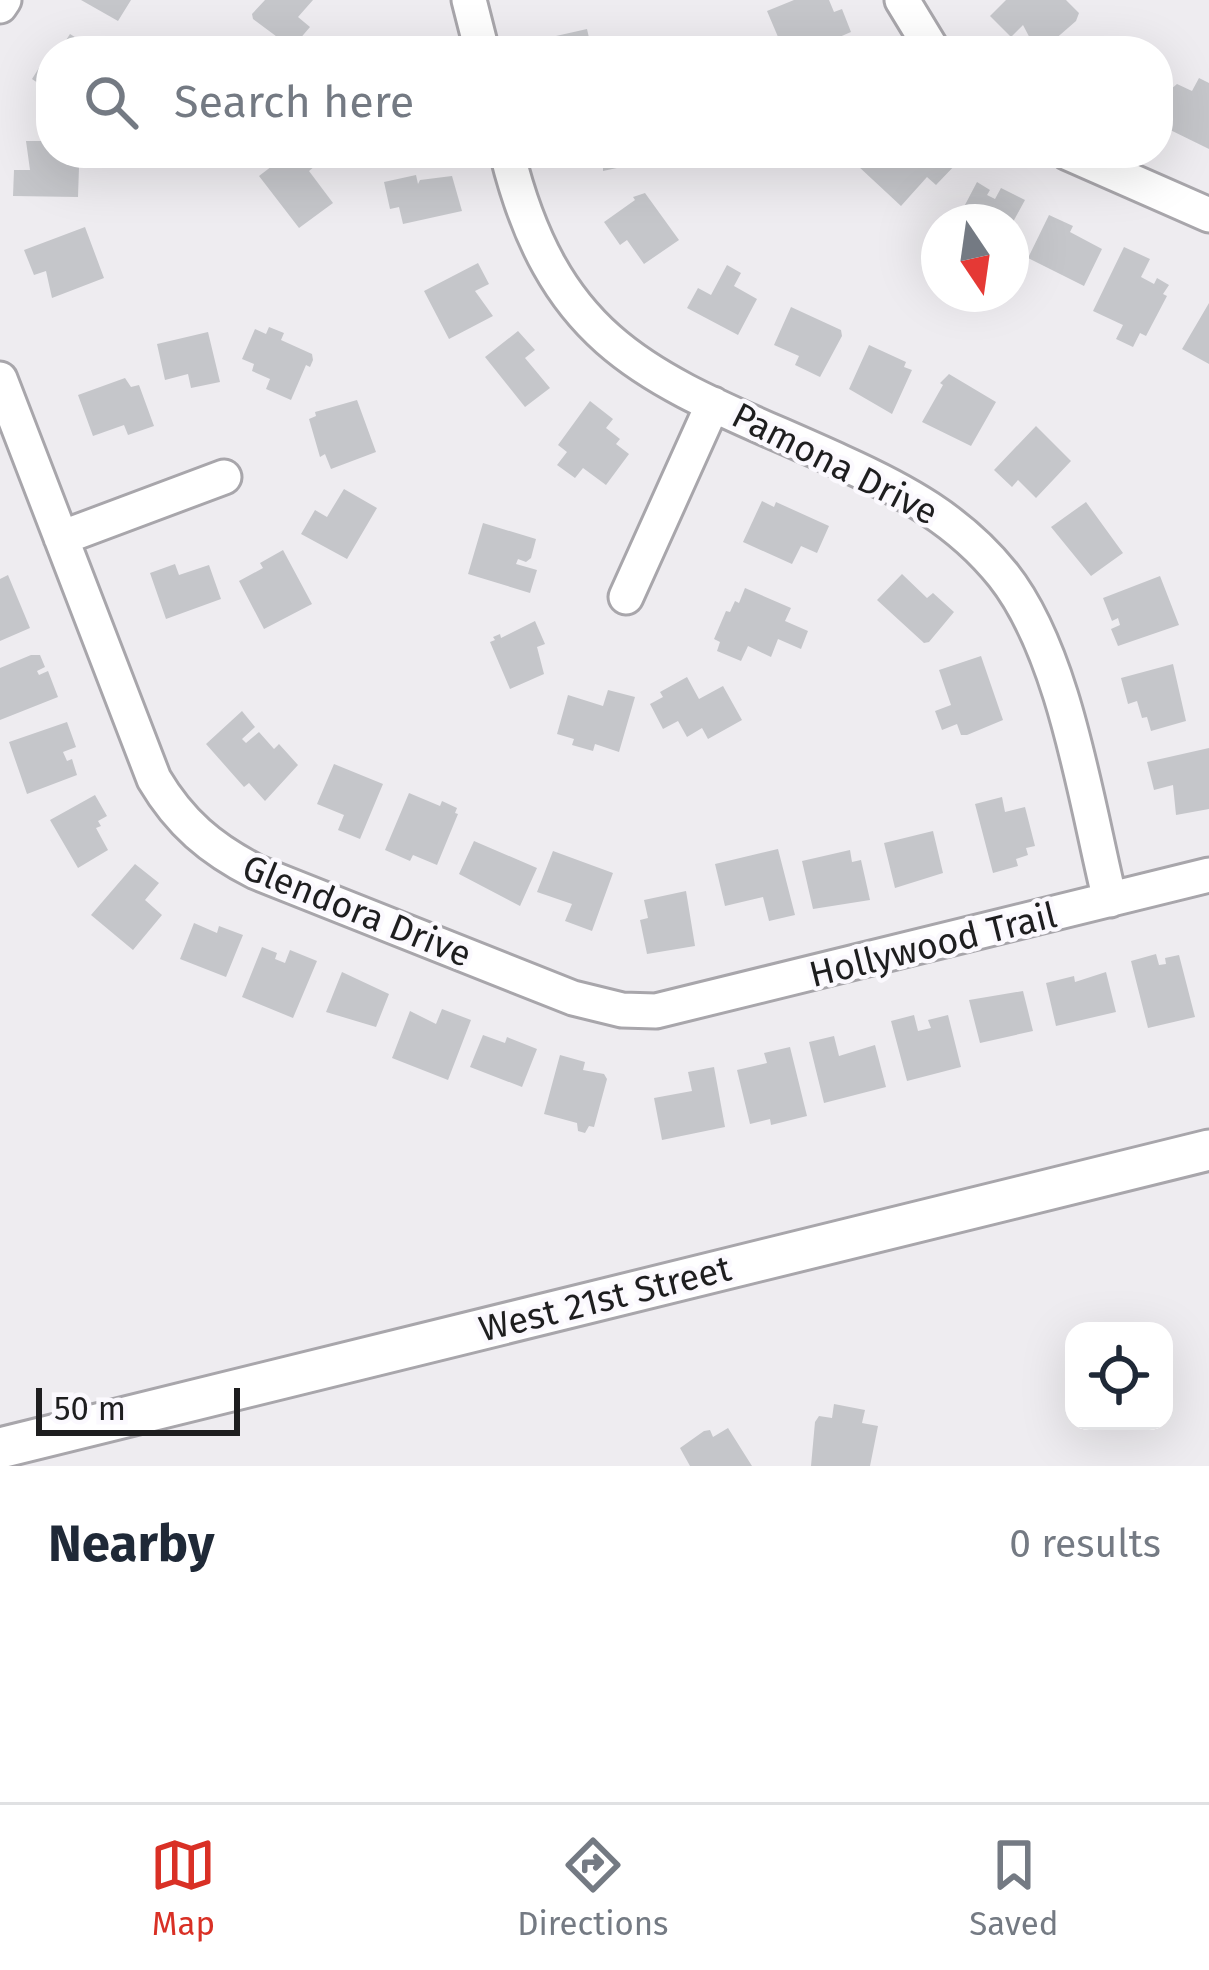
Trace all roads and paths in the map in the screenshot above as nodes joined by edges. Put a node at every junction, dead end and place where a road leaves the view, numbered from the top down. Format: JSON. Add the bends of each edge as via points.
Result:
{"nodes":[{"id":1,"x":469,"y":0,"type":"edge"},
{"id":2,"x":902,"y":0,"type":"edge"},
{"id":3,"x":478,"y":36,"type":"edge"},
{"id":4,"x":924,"y":36,"type":"edge"},
{"id":5,"x":512,"y":168,"type":"edge"},
{"id":6,"x":1102,"y":168,"type":"edge"},
{"id":7,"x":1209,"y":215,"type":"edge"},
{"id":8,"x":0,"y":380,"type":"edge"},
{"id":9,"x":713,"y":404,"type":"junction"},
{"id":10,"x":224,"y":476,"type":"dead end"},
{"id":11,"x":61,"y":538,"type":"junction"},
{"id":12,"x":626,"y":596,"type":"dead end"},
{"id":13,"x":1209,"y":875,"type":"edge"},
{"id":14,"x":1110,"y":900,"type":"junction"},
{"id":15,"x":656,"y":1011,"type":"joint"},
{"id":16,"x":1209,"y":1150,"type":"edge"},
{"id":17,"x":0,"y":1448,"type":"edge"}],
"edges":[{"from":1,"to":3,"type":"street"},
{"from":2,"to":4,"type":"street"},
{"from":5,"to":9,"type":"street","name":"Pamona Drive","via":[[532,236],[581,314],[648,372]]},
{"from":6,"to":7,"type":"street"},
{"from":8,"to":11,"type":"street","name":"Glendora Drive"},
{"from":9,"to":12,"type":"street"},
{"from":9,"to":14,"type":"street","name":"Pamona Drive","via":[[917,499],[1002,574],[1050,664]]},
{"from":10,"to":11,"type":"street"},
{"from":11,"to":15,"type":"street","name":"Glendora Drive","via":[[148,768],[212,848],[573,998]]},
{"from":13,"to":14,"type":"street","name":"Hollywood Trail"},
{"from":14,"to":15,"type":"street","name":"Hollywood Trail"},
{"from":16,"to":17,"type":"street","name":"West 21st Street"}]}
